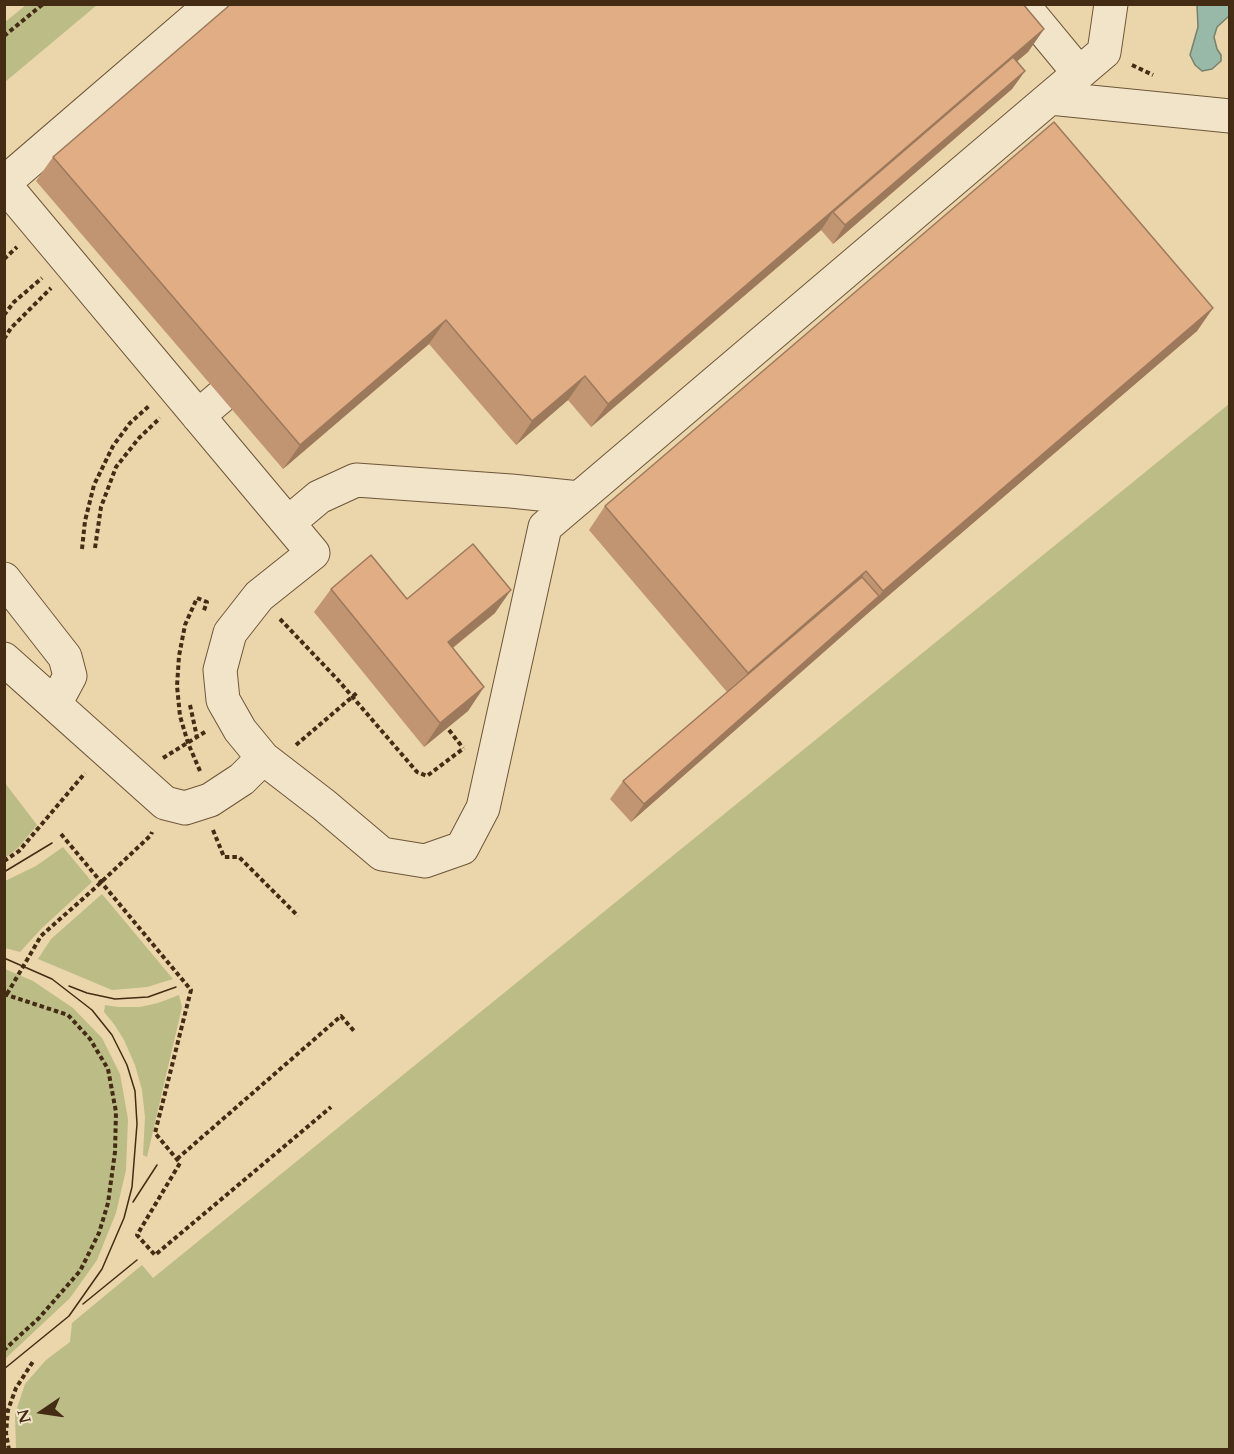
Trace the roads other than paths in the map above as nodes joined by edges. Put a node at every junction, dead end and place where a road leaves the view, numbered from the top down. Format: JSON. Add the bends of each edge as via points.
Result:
{"nodes":[{"id":1,"x":212,"y":4,"type":"edge"},
{"id":2,"x":1022,"y":4,"type":"edge"},
{"id":3,"x":1111,"y":4,"type":"edge"},
{"id":4,"x":1079,"y":73,"type":"junction"},
{"id":5,"x":1050,"y":98,"type":"junction"},
{"id":6,"x":1230,"y":116,"type":"edge"},
{"id":7,"x":4,"y":184,"type":"edge"},
{"id":8,"x":280,"y":346,"type":"edge"},
{"id":9,"x":184,"y":400,"type":"junction"},
{"id":10,"x":579,"y":498,"type":"junction"},
{"id":11,"x":288,"y":523,"type":"junction"},
{"id":12,"x":4,"y":579,"type":"edge"},
{"id":13,"x":4,"y":659,"type":"edge"},
{"id":14,"x":55,"y":704,"type":"junction"},
{"id":15,"x":268,"y":762,"type":"junction"}],
"edges":[{"from":1,"to":7,"type":"lane"},
{"from":2,"to":4,"type":"lane"},
{"from":3,"to":4,"type":"lane","via":[[1104,52]]},
{"from":4,"to":5,"type":"lane"},
{"from":5,"to":6,"type":"lane"},
{"from":5,"to":10,"type":"lane"},
{"from":7,"to":9,"type":"lane"},
{"from":8,"to":9,"type":"lane"},
{"from":9,"to":11,"type":"lane"},
{"from":10,"to":11,"type":"lane","via":[[357,480],[319,496]]},
{"from":10,"to":15,"type":"lane","via":[[545,527],[483,808],[462,848],[425,861],[382,854]]},
{"from":11,"to":15,"type":"lane","via":[[313,553],[259,596],[230,633],[220,670],[223,700],[240,730]]},
{"from":12,"to":14,"type":"lane","via":[[65,657],[70,676]]},
{"from":13,"to":14,"type":"lane"},
{"from":14,"to":15,"type":"lane","via":[[134,775],[181,804],[210,800]]}]}
